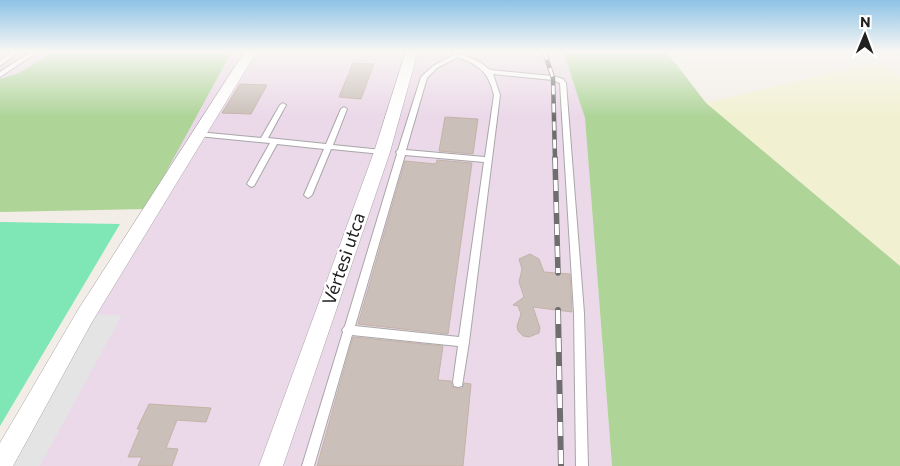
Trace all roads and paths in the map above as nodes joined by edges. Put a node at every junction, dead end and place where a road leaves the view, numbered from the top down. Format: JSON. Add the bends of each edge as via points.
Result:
{"nodes":[{"id":1,"x":237,"y":73,"type":"edge"},
{"id":2,"x":406,"y":73,"type":"edge"},
{"id":3,"x":429,"y":73,"type":"edge"},
{"id":4,"x":489,"y":73,"type":"edge"},
{"id":5,"x":496,"y":73,"type":"edge"},
{"id":6,"x":282,"y":105,"type":"dead end"},
{"id":7,"x":344,"y":109,"type":"dead end"},
{"id":8,"x":198,"y":134,"type":"junction"},
{"id":9,"x":263,"y":140,"type":"junction"},
{"id":10,"x":275,"y":142,"type":"junction"},
{"id":11,"x":328,"y":147,"type":"junction"},
{"id":12,"x":382,"y":152,"type":"junction"},
{"id":13,"x":400,"y":152,"type":"junction"},
{"id":14,"x":488,"y":160,"type":"junction"},
{"id":15,"x":251,"y":184,"type":"dead end"},
{"id":16,"x":308,"y":195,"type":"dead end"},
{"id":17,"x":347,"y":330,"type":"junction"},
{"id":18,"x":464,"y":342,"type":"junction"},
{"id":19,"x":458,"y":382,"type":"dead end"},
{"id":20,"x":0,"y":466,"type":"edge"},
{"id":21,"x":271,"y":466,"type":"edge"},
{"id":22,"x":308,"y":466,"type":"edge"},
{"id":23,"x":582,"y":466,"type":"edge"}],
"edges":[{"from":1,"to":8,"type":"street"},
{"from":2,"to":12,"type":"street","name":"Vértesi utca"},
{"from":3,"to":13,"type":"lane","via":[[424,77]]},
{"from":4,"to":14,"type":"lane","via":[[494,78],[497,95]]},
{"from":5,"to":23,"type":"lane","via":[[554,78],[564,84],[579,313]]},
{"from":6,"to":9,"type":"lane"},
{"from":7,"to":11,"type":"lane"},
{"from":8,"to":9,"type":"lane"},
{"from":8,"to":20,"type":"street","via":[[85,316]]},
{"from":9,"to":10,"type":"lane"},
{"from":10,"to":11,"type":"lane"},
{"from":10,"to":15,"type":"lane"},
{"from":11,"to":12,"type":"lane"},
{"from":11,"to":16,"type":"lane"},
{"from":12,"to":21,"type":"street","name":"Vértesi utca"},
{"from":13,"to":14,"type":"lane"},
{"from":13,"to":17,"type":"lane"},
{"from":14,"to":18,"type":"lane"},
{"from":17,"to":18,"type":"lane"},
{"from":17,"to":22,"type":"lane"},
{"from":18,"to":19,"type":"lane"}]}
